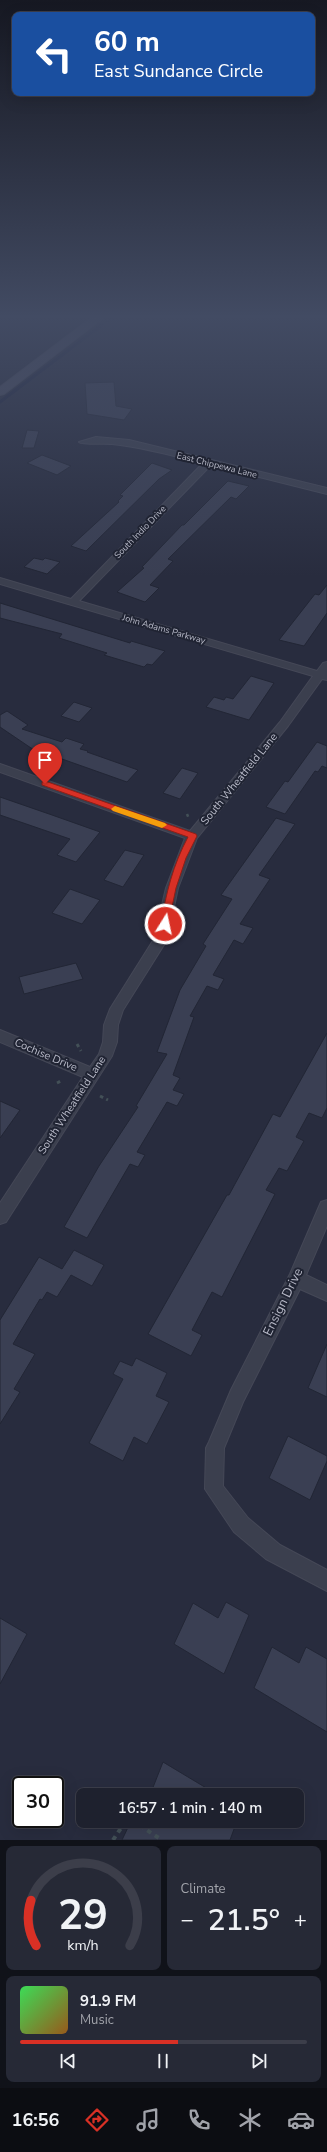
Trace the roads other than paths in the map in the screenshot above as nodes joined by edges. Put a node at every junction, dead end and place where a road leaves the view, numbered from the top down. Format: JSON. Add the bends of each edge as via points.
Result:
{"nodes":[{"id":1,"x":83,"y":442,"type":"dead end"},
{"id":2,"x":208,"y":463,"type":"junction"},
{"id":3,"x":327,"y":491,"type":"edge"},
{"id":4,"x":0,"y":581,"type":"edge"},
{"id":5,"x":74,"y":601,"type":"junction"},
{"id":6,"x":325,"y":672,"type":"edge"},
{"id":7,"x":0,"y":768,"type":"edge"},
{"id":8,"x":192,"y":836,"type":"junction"},
{"id":9,"x":0,"y":1036,"type":"edge"},
{"id":10,"x":93,"y":1075,"type":"junction"},
{"id":11,"x":327,"y":1207,"type":"edge"},
{"id":12,"x":0,"y":1217,"type":"edge"},
{"id":13,"x":296,"y":1279,"type":"junction"},
{"id":14,"x":327,"y":1293,"type":"edge"},
{"id":15,"x":327,"y":1581,"type":"edge"}],
"edges":[{"from":1,"to":2,"type":"street","name":"East Chippewa Lane","via":[[96,440],[129,443]]},
{"from":2,"to":3,"type":"street","name":"East Chippewa Lane"},
{"from":2,"to":5,"type":"street","name":"South Indio Drive"},
{"from":4,"to":5,"type":"street","name":"John Adams Parkway"},
{"from":5,"to":6,"type":"street","name":"John Adams Parkway"},
{"from":6,"to":8,"type":"street","name":"South Wheatfield Lane"},
{"from":7,"to":8,"type":"street"},
{"from":8,"to":10,"type":"street","name":"South Wheatfield Lane","via":[[172,888],[160,940],[117,1009],[105,1056]]},
{"from":9,"to":10,"type":"street","name":"Cochise Drive"},
{"from":10,"to":12,"type":"street","name":"South Wheatfield Lane"},
{"from":11,"to":13,"type":"street","name":"Ensign Drive"},
{"from":13,"to":14,"type":"street"},
{"from":13,"to":15,"type":"street","name":"Ensign Drive","via":[[237,1396],[216,1448],[214,1489],[241,1525],[273,1552]]}]}
